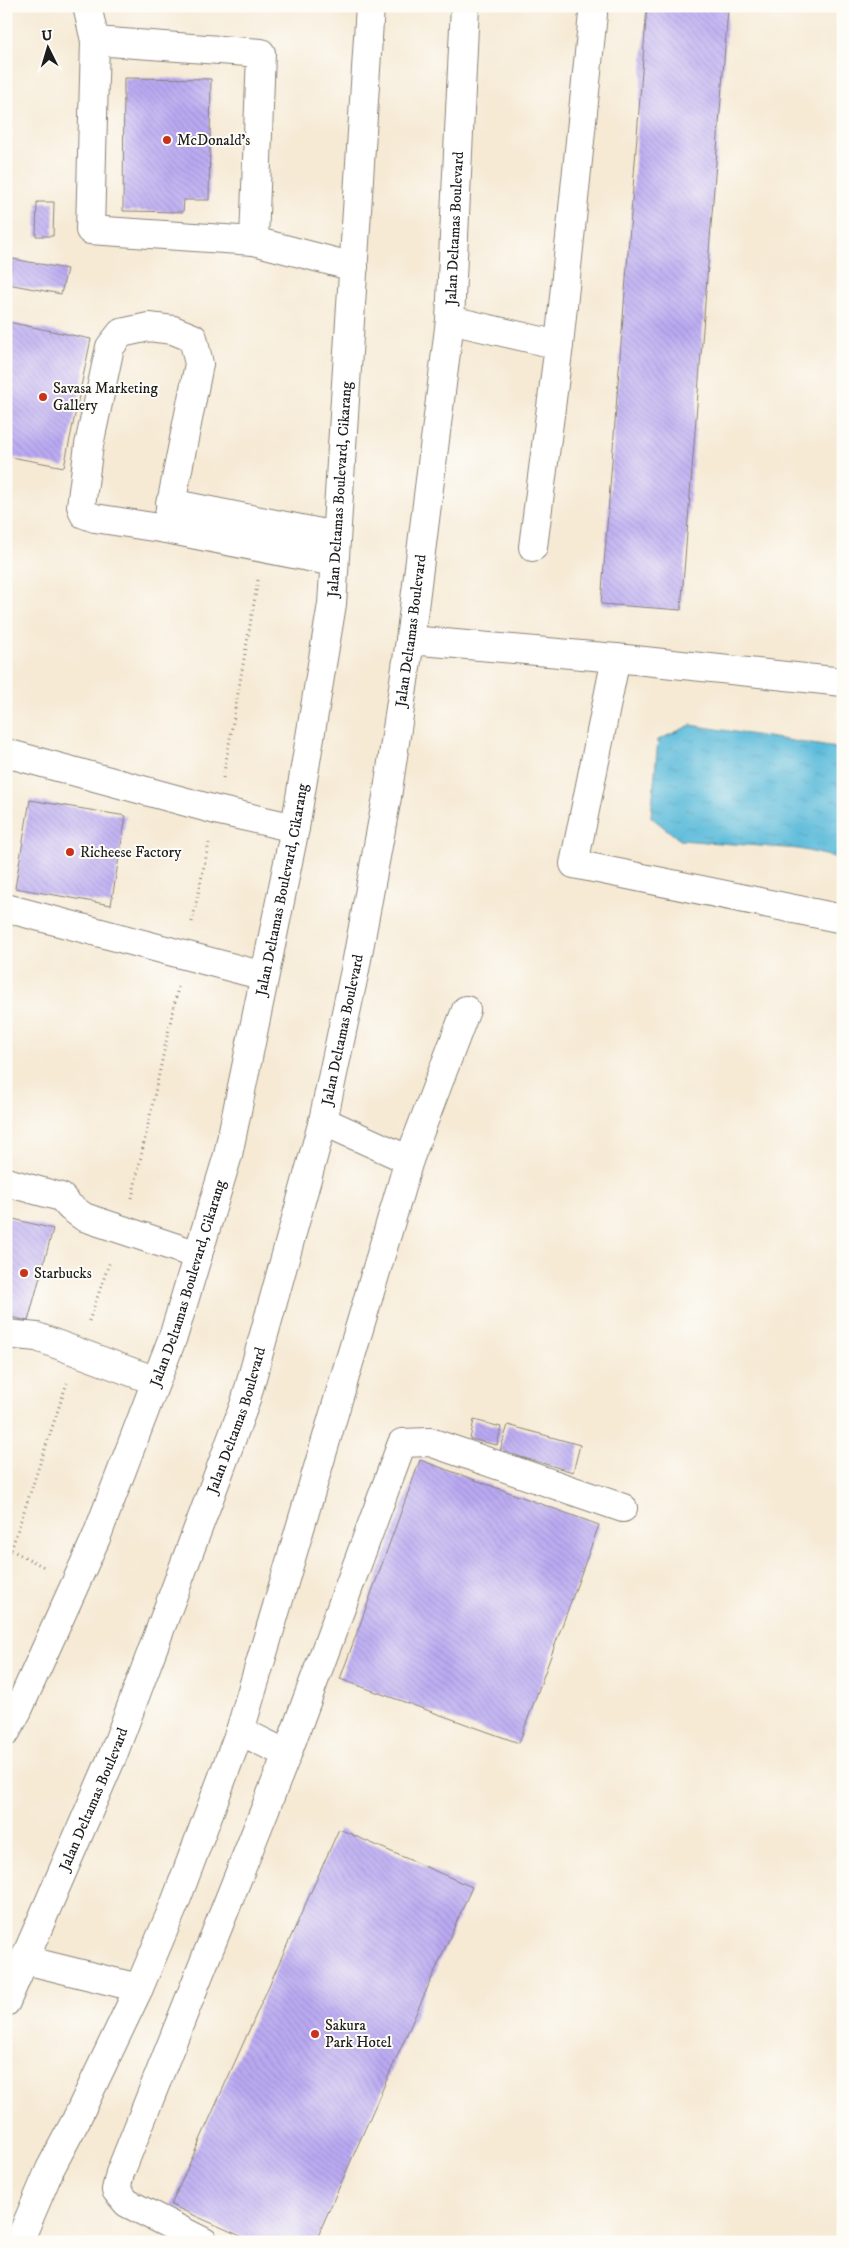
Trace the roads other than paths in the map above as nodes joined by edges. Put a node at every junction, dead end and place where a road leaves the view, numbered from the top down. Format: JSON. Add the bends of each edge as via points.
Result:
{"nodes":[{"id":1,"x":87,"y":6,"type":"edge"},
{"id":2,"x":370,"y":6,"type":"edge"},
{"id":3,"x":465,"y":6,"type":"edge"},
{"id":4,"x":592,"y":14,"type":"dead end"},
{"id":5,"x":95,"y":41,"type":"junction"},
{"id":6,"x":254,"y":241,"type":"junction"},
{"id":7,"x":354,"y":267,"type":"junction"},
{"id":8,"x":450,"y":320,"type":"junction"},
{"id":9,"x":559,"y":345,"type":"junction"},
{"id":10,"x":168,"y":516,"type":"junction"},
{"id":11,"x":336,"y":536,"type":"junction"},
{"id":12,"x":533,"y":548,"type":"dead end"},
{"id":13,"x":334,"y":562,"type":"junction"},
{"id":14,"x":410,"y":640,"type":"junction"},
{"id":15,"x":616,"y":658,"type":"junction"},
{"id":16,"x":843,"y":682,"type":"edge"},
{"id":17,"x":6,"y":753,"type":"edge"},
{"id":18,"x":295,"y":828,"type":"junction"},
{"id":19,"x":6,"y":908,"type":"edge"},
{"id":20,"x":843,"y":919,"type":"edge"},
{"id":21,"x":264,"y":976,"type":"junction"},
{"id":22,"x":466,"y":1010,"type":"dead end"},
{"id":23,"x":323,"y":1121,"type":"junction"},
{"id":24,"x":409,"y":1160,"type":"junction"},
{"id":25,"x":6,"y":1182,"type":"edge"},
{"id":26,"x":6,"y":1199,"type":"edge"},
{"id":27,"x":84,"y":1217,"type":"junction"},
{"id":28,"x":198,"y":1255,"type":"junction"},
{"id":29,"x":6,"y":1334,"type":"edge"},
{"id":30,"x":156,"y":1381,"type":"junction"},
{"id":31,"x":623,"y":1508,"type":"dead end"},
{"id":32,"x":240,"y":1731,"type":"junction"},
{"id":33,"x":6,"y":1732,"type":"edge"},
{"id":34,"x":287,"y":1754,"type":"junction"},
{"id":35,"x":25,"y":1960,"type":"junction"},
{"id":36,"x":139,"y":1988,"type":"junction"},
{"id":37,"x":6,"y":2002,"type":"edge"},
{"id":38,"x":19,"y":2242,"type":"edge"},
{"id":39,"x":204,"y":2242,"type":"edge"}],
"edges":[{"from":1,"to":5,"type":"street"},
{"from":2,"to":7,"type":"street","name":"Jalan Deltamas Boulevard, Cikarang"},
{"from":3,"to":8,"type":"street","name":"Jalan Deltamas Boulevard"},
{"from":4,"to":9,"type":"street"},
{"from":5,"to":6,"type":"street","via":[[90,230]]},
{"from":5,"to":6,"type":"street","via":[[261,53]]},
{"from":6,"to":7,"type":"street"},
{"from":7,"to":11,"type":"street","name":"Jalan Deltamas Boulevard, Cikarang"},
{"from":8,"to":9,"type":"street"},
{"from":8,"to":14,"type":"street","name":"Jalan Deltamas Boulevard"},
{"from":9,"to":12,"type":"street"},
{"from":10,"to":10,"type":"street","via":[[199,364],[193,338],[174,330],[149,327],[121,333],[110,347],[89,445],[81,506],[84,514],[95,518]]},
{"from":10,"to":11,"type":"street"},
{"from":10,"to":13,"type":"street","via":[[264,550]]},
{"from":11,"to":13,"type":"street","name":"Jalan Deltamas Boulevard, Cikarang"},
{"from":13,"to":18,"type":"street","name":"Jalan Deltamas Boulevard, Cikarang","via":[[332,604]]},
{"from":14,"to":15,"type":"street"},
{"from":14,"to":23,"type":"street","name":"Jalan Deltamas Boulevard","via":[[387,797]]},
{"from":15,"to":16,"type":"street"},
{"from":15,"to":20,"type":"street","via":[[574,864]]},
{"from":17,"to":18,"type":"street"},
{"from":18,"to":21,"type":"street","name":"Jalan Deltamas Boulevard, Cikarang"},
{"from":19,"to":21,"type":"street"},
{"from":21,"to":28,"type":"street","name":"Jalan Deltamas Boulevard, Cikarang","via":[[228,1155]]},
{"from":22,"to":24,"type":"street"},
{"from":23,"to":24,"type":"street"},
{"from":23,"to":35,"type":"street","name":"Jalan Deltamas Boulevard","via":[[245,1403],[113,1755]]},
{"from":24,"to":32,"type":"street"},
{"from":25,"to":27,"type":"street","via":[[62,1197]]},
{"from":26,"to":27,"type":"street"},
{"from":27,"to":28,"type":"street"},
{"from":28,"to":30,"type":"street","name":"Jalan Deltamas Boulevard, Cikarang"},
{"from":29,"to":30,"type":"street","via":[[37,1337]]},
{"from":30,"to":33,"type":"street","name":"Jalan Deltamas Boulevard, Cikarang","via":[[96,1538]]},
{"from":31,"to":34,"type":"street","via":[[430,1442],[402,1443]]},
{"from":32,"to":34,"type":"street"},
{"from":32,"to":36,"type":"street"},
{"from":34,"to":39,"type":"street","via":[[116,2190],[127,2203]]},
{"from":35,"to":36,"type":"street"},
{"from":35,"to":37,"type":"street","name":"Jalan Deltamas Boulevard"},
{"from":36,"to":38,"type":"street","via":[[50,2169]]}]}
